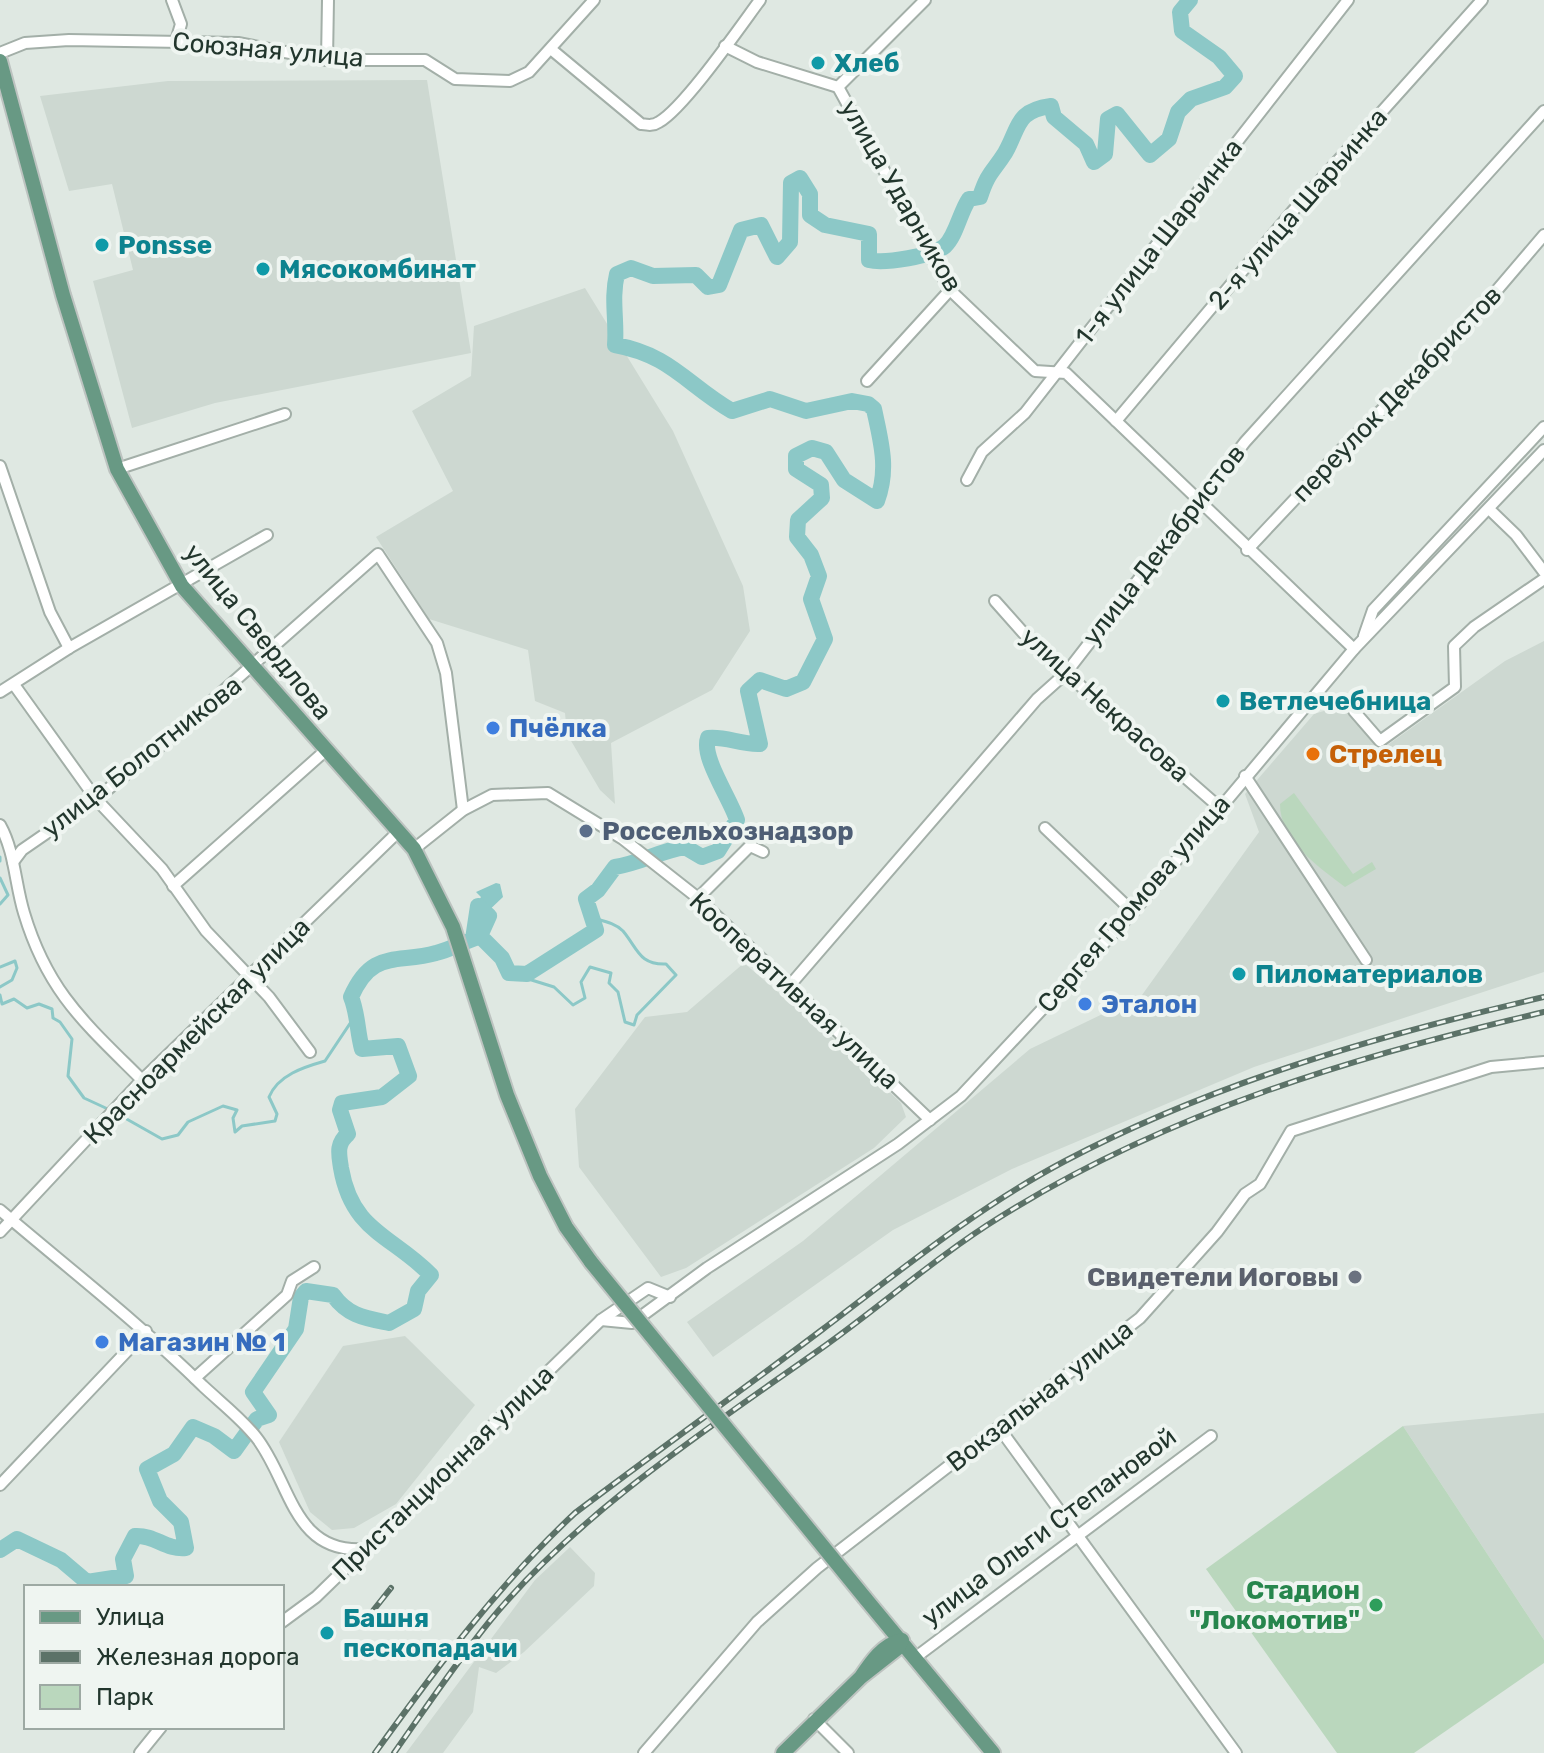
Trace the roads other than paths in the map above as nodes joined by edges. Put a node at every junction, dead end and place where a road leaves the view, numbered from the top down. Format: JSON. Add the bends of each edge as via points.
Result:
{"nodes":[{"id":1,"x":172,"y":0,"type":"edge"},
{"id":2,"x":328,"y":0,"type":"edge"},
{"id":3,"x":594,"y":0,"type":"edge"},
{"id":4,"x":760,"y":0,"type":"edge"},
{"id":5,"x":925,"y":0,"type":"edge"},
{"id":6,"x":1348,"y":0,"type":"edge"},
{"id":7,"x":1482,"y":0,"type":"edge"},
{"id":8,"x":176,"y":41,"type":"junction"},
{"id":9,"x":725,"y":46,"type":"junction"},
{"id":10,"x":552,"y":50,"type":"junction"},
{"id":11,"x":0,"y":53,"type":"edge"},
{"id":12,"x":327,"y":60,"type":"junction"},
{"id":13,"x":0,"y":61,"type":"edge"},
{"id":14,"x":838,"y":87,"type":"junction"},
{"id":15,"x":1544,"y":111,"type":"edge"},
{"id":16,"x":1544,"y":235,"type":"edge"},
{"id":17,"x":950,"y":290,"type":"junction"},
{"id":18,"x":1054,"y":374,"type":"junction"},
{"id":19,"x":867,"y":381,"type":"dead end"},
{"id":20,"x":285,"y":414,"type":"dead end"},
{"id":21,"x":1116,"y":421,"type":"junction"},
{"id":22,"x":1544,"y":427,"type":"edge"},
{"id":23,"x":1544,"y":450,"type":"edge"},
{"id":24,"x":0,"y":466,"type":"edge"},
{"id":25,"x":117,"y":469,"type":"junction"},
{"id":26,"x":967,"y":480,"type":"dead end"},
{"id":27,"x":1200,"y":503,"type":"junction"},
{"id":28,"x":1489,"y":509,"type":"junction"},
{"id":29,"x":267,"y":535,"type":"dead end"},
{"id":30,"x":1247,"y":550,"type":"junction"},
{"id":31,"x":1544,"y":572,"type":"edge"},
{"id":32,"x":1544,"y":579,"type":"edge"},
{"id":33,"x":182,"y":586,"type":"junction"},
{"id":34,"x":995,"y":601,"type":"dead end"},
{"id":35,"x":1358,"y":644,"type":"junction"},
{"id":36,"x":69,"y":648,"type":"junction"},
{"id":37,"x":252,"y":669,"type":"junction"},
{"id":38,"x":1066,"y":673,"type":"junction"},
{"id":39,"x":15,"y":686,"type":"junction"},
{"id":40,"x":0,"y":692,"type":"edge"},
{"id":41,"x":1354,"y":711,"type":"dead end"},
{"id":42,"x":325,"y":751,"type":"junction"},
{"id":43,"x":1245,"y":776,"type":"junction"},
{"id":44,"x":96,"y":799,"type":"junction"},
{"id":45,"x":1219,"y":807,"type":"junction"},
{"id":46,"x":463,"y":810,"type":"junction"},
{"id":47,"x":0,"y":825,"type":"edge"},
{"id":48,"x":1045,"y":828,"type":"dead end"},
{"id":49,"x":398,"y":832,"type":"junction"},
{"id":50,"x":414,"y":849,"type":"junction"},
{"id":51,"x":763,"y":852,"type":"dead end"},
{"id":52,"x":13,"y":862,"type":"junction"},
{"id":53,"x":173,"y":886,"type":"junction"},
{"id":54,"x":698,"y":898,"type":"junction"},
{"id":55,"x":1133,"y":912,"type":"junction"},
{"id":56,"x":1366,"y":960,"type":"dead end"},
{"id":57,"x":248,"y":977,"type":"junction"},
{"id":58,"x":791,"y":984,"type":"junction"},
{"id":59,"x":310,"y":1052,"type":"dead end"},
{"id":60,"x":1544,"y":1062,"type":"edge"},
{"id":61,"x":142,"y":1080,"type":"junction"},
{"id":62,"x":930,"y":1120,"type":"junction"},
{"id":63,"x":0,"y":1210,"type":"edge"},
{"id":64,"x":13,"y":1221,"type":"junction"},
{"id":65,"x":0,"y":1232,"type":"edge"},
{"id":66,"x":314,"y":1267,"type":"dead end"},
{"id":67,"x":670,"y":1297,"type":"junction"},
{"id":68,"x":601,"y":1320,"type":"junction"},
{"id":69,"x":146,"y":1331,"type":"junction"},
{"id":70,"x":195,"y":1378,"type":"junction"},
{"id":71,"x":1000,"y":1429,"type":"junction"},
{"id":72,"x":1211,"y":1436,"type":"dead end"},
{"id":73,"x":0,"y":1485,"type":"edge"},
{"id":74,"x":1077,"y":1535,"type":"junction"},
{"id":75,"x":366,"y":1549,"type":"junction"},
{"id":76,"x":342,"y":1550,"type":"junction"},
{"id":77,"x":350,"y":1564,"type":"junction"},
{"id":78,"x":879,"y":1614,"type":"junction"},
{"id":79,"x":284,"y":1620,"type":"edge"},
{"id":80,"x":902,"y":1640,"type":"junction"},
{"id":81,"x":916,"y":1657,"type":"junction"},
{"id":82,"x":877,"y":1661,"type":"junction"},
{"id":83,"x":814,"y":1719,"type":"junction"},
{"id":84,"x":159,"y":1729,"type":"edge"},
{"id":85,"x":140,"y":1753,"type":"edge"},
{"id":86,"x":644,"y":1753,"type":"edge"},
{"id":87,"x":783,"y":1753,"type":"edge"},
{"id":88,"x":848,"y":1753,"type":"edge"},
{"id":89,"x":993,"y":1753,"type":"edge"},
{"id":90,"x":1236,"y":1753,"type":"edge"}],
"edges":[{"from":1,"to":8,"type":"street","via":[[181,24]]},
{"from":2,"to":12,"type":"street"},
{"from":3,"to":10,"type":"street","name":"Союзная улица"},
{"from":4,"to":9,"type":"street"},
{"from":5,"to":14,"type":"street"},
{"from":6,"to":18,"type":"street","name":"1-я улица Шарьинка"},
{"from":7,"to":21,"type":"street","name":"2-я улица Шарьинка","via":[[1292,212]]},
{"from":8,"to":11,"type":"street","name":"Союзная улица","via":[[69,40],[25,43]]},
{"from":8,"to":12,"type":"street","name":"Союзная улица","via":[[238,43]]},
{"from":9,"to":10,"type":"street","via":[[663,121],[653,125],[641,124]]},
{"from":9,"to":14,"type":"street","via":[[757,62]]},
{"from":10,"to":12,"type":"street","name":"Союзная улица","via":[[529,72],[510,81],[455,79],[425,60]]},
{"from":13,"to":25,"type":"main road","name":"улица Свердлова"},
{"from":14,"to":17,"type":"street","name":"улица Ударников"},
{"from":15,"to":27,"type":"street","name":"улица Декабристов","via":[[1245,442]]},
{"from":16,"to":30,"type":"street","name":"переулок Декабристов","via":[[1463,330]]},
{"from":17,"to":18,"type":"street","name":"улица Ударников","via":[[1035,371]]},
{"from":17,"to":19,"type":"street"},
{"from":18,"to":21,"type":"street","name":"улица Ударников","via":[[1066,373]]},
{"from":18,"to":26,"type":"street","name":"1-я улица Шарьинка","via":[[1025,413],[982,452]]},
{"from":20,"to":25,"type":"street"},
{"from":21,"to":27,"type":"street","name":"улица Ударников"},
{"from":22,"to":35,"type":"street","via":[[1373,610]]},
{"from":23,"to":28,"type":"street","name":"Сергея Громова улица"},
{"from":24,"to":36,"type":"street","via":[[50,612]]},
{"from":25,"to":33,"type":"main road","name":"улица Свердлова"},
{"from":27,"to":30,"type":"street","name":"улица Ударников"},
{"from":27,"to":38,"type":"street","name":"улица Декабристов"},
{"from":28,"to":31,"type":"street"},
{"from":28,"to":35,"type":"street","name":"Сергея Громова улица"},
{"from":29,"to":33,"type":"street"},
{"from":30,"to":35,"type":"street","name":"улица Ударников"},
{"from":32,"to":41,"type":"street","via":[[1454,646],[1455,687],[1380,741]]},
{"from":33,"to":36,"type":"street"},
{"from":33,"to":37,"type":"main road","name":"улица Свердлова"},
{"from":34,"to":38,"type":"street","name":"улица Некрасова"},
{"from":35,"to":43,"type":"street","name":"Сергея Громова улица"},
{"from":36,"to":39,"type":"street"},
{"from":37,"to":42,"type":"main road","name":"улица Свердлова"},
{"from":37,"to":44,"type":"street","name":"улица Болотникова"},
{"from":37,"to":46,"type":"street","name":"улица Болотникова","via":[[378,554],[437,643],[446,673]]},
{"from":38,"to":45,"type":"street","name":"улица Некрасова"},
{"from":38,"to":58,"type":"street","name":"улица Декабристов","via":[[1027,710]]},
{"from":39,"to":40,"type":"street"},
{"from":39,"to":44,"type":"street"},
{"from":42,"to":49,"type":"main road","name":"улица Свердлова"},
{"from":42,"to":53,"type":"street"},
{"from":43,"to":45,"type":"street","name":"Сергея Громова улица"},
{"from":43,"to":56,"type":"street"},
{"from":44,"to":52,"type":"street","name":"улица Болотникова","via":[[22,850]]},
{"from":44,"to":53,"type":"street"},
{"from":45,"to":55,"type":"street","name":"Сергея Громова улица"},
{"from":46,"to":50,"type":"street"},
{"from":46,"to":54,"type":"street","name":"Кооперативная улица","via":[[492,795],[548,793]]},
{"from":47,"to":52,"type":"street"},
{"from":48,"to":55,"type":"street"},
{"from":49,"to":50,"type":"main road","name":"улица Свердлова"},
{"from":49,"to":57,"type":"street","name":"Красноармейская улица"},
{"from":50,"to":78,"type":"main road","name":"улица Свердлова","bridge":true,"via":[[453,927],[507,1095],[566,1227]]},
{"from":51,"to":54,"type":"street","via":[[750,846]]},
{"from":52,"to":61,"type":"street","via":[[18,893],[53,985]]},
{"from":53,"to":57,"type":"street"},
{"from":54,"to":58,"type":"street","name":"Кооперативная улица"},
{"from":55,"to":62,"type":"street","name":"Сергея Громова улица","via":[[961,1096]]},
{"from":57,"to":59,"type":"street"},
{"from":57,"to":61,"type":"street","name":"Красноармейская улица"},
{"from":58,"to":62,"type":"street","name":"Кооперативная улица"},
{"from":60,"to":71,"type":"street","name":"Вокзальная улица","via":[[1491,1067],[1291,1131],[1260,1184],[1245,1194],[1140,1318]]},
{"from":61,"to":64,"type":"street","name":"Красноармейская улица"},
{"from":62,"to":67,"type":"street","name":"Сергея Громова улица"},
{"from":63,"to":64,"type":"street"},
{"from":64,"to":65,"type":"street","name":"Красноармейская улица"},
{"from":64,"to":69,"type":"street"},
{"from":66,"to":70,"type":"street","via":[[292,1281],[287,1295]]},
{"from":67,"to":68,"type":"street","name":"Сергея Громова улица","via":[[632,1323]]},
{"from":67,"to":68,"type":"street","name":"Пристанционная улица","via":[[648,1288]]},
{"from":68,"to":75,"type":"street","name":"Пристанционная улица"},
{"from":69,"to":70,"type":"street"},
{"from":69,"to":73,"type":"street"},
{"from":70,"to":76,"type":"street","via":[[251,1432],[274,1464],[290,1506],[320,1538]]},
{"from":71,"to":74,"type":"street"},
{"from":71,"to":86,"type":"street","name":"Вокзальная улица","via":[[817,1568],[757,1622]]},
{"from":72,"to":74,"type":"street","name":"улица Ольги Степановой"},
{"from":74,"to":81,"type":"street","name":"улица Ольги Степановой"},
{"from":74,"to":90,"type":"street"},
{"from":75,"to":76,"type":"street"},
{"from":75,"to":77,"type":"street","name":"Пристанционная улица"},
{"from":76,"to":77,"type":"street"},
{"from":77,"to":79,"type":"street","name":"Пристанционная улица"},
{"from":78,"to":80,"type":"main road","name":"улица Свердлова"},
{"from":78,"to":82,"type":"main road"},
{"from":80,"to":81,"type":"main road","name":"улица Свердлова"},
{"from":80,"to":82,"type":"main road"},
{"from":81,"to":82,"type":"main road"},
{"from":81,"to":89,"type":"main road","name":"улица Свердлова"},
{"from":82,"to":83,"type":"main road"},
{"from":83,"to":87,"type":"main road"},
{"from":83,"to":88,"type":"street"},
{"from":84,"to":85,"type":"street"}]}
